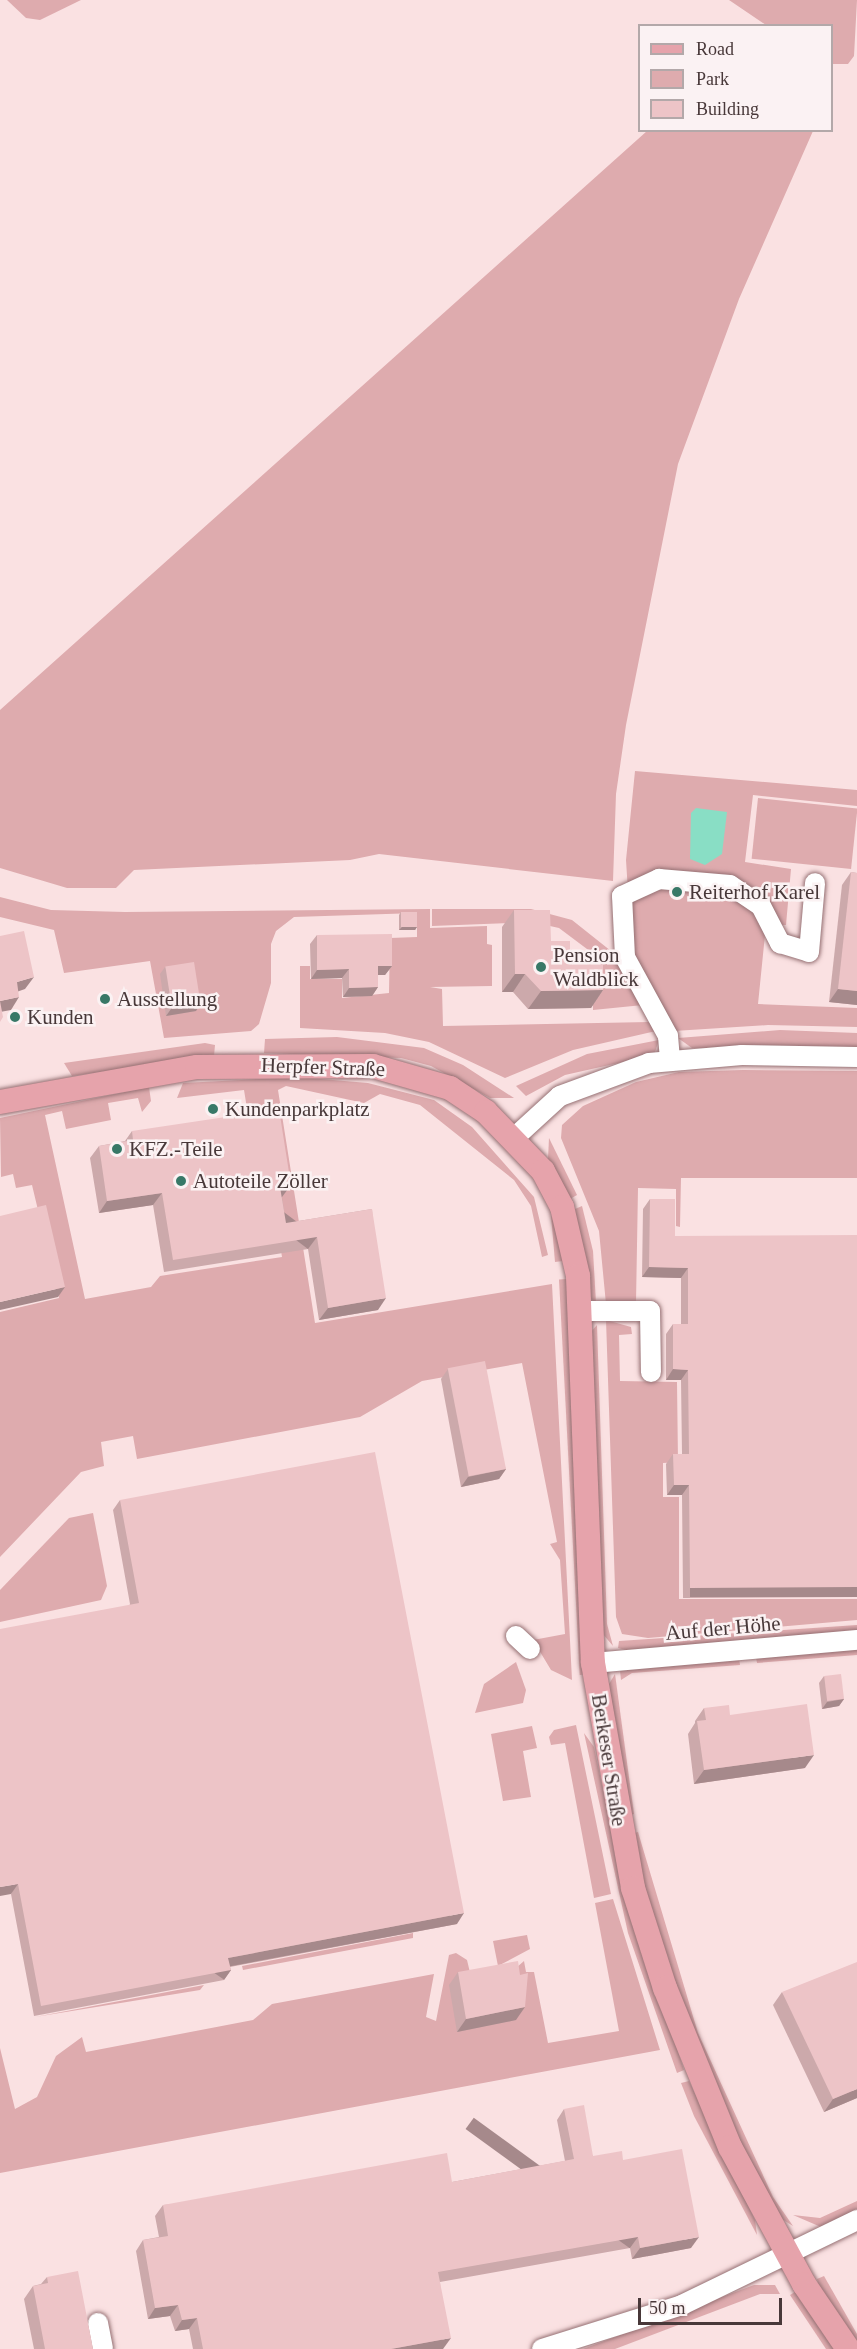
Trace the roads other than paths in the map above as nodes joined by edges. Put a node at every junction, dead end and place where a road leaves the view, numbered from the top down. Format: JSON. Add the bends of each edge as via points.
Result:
{"nodes":[{"id":1,"x":815,"y":883,"type":"dead end"},
{"id":2,"x":857,"y":1057,"type":"edge"},
{"id":3,"x":670,"y":1059,"type":"junction"},
{"id":4,"x":0,"y":1102,"type":"edge"},
{"id":5,"x":514,"y":1138,"type":"junction"},
{"id":6,"x":580,"y":1311,"type":"junction"},
{"id":7,"x":651,"y":1372,"type":"dead end"},
{"id":8,"x":857,"y":1640,"type":"edge"},
{"id":9,"x":593,"y":1663,"type":"junction"},
{"id":10,"x":857,"y":2220,"type":"edge"},
{"id":11,"x":788,"y":2255,"type":"junction"},
{"id":12,"x":98,"y":2323,"type":"dead end"},
{"id":13,"x":103,"y":2349,"type":"edge"},
{"id":14,"x":543,"y":2349,"type":"edge"},
{"id":15,"x":848,"y":2349,"type":"edge"}],
"edges":[{"from":1,"to":3,"type":"street","via":[[809,952],[780,943],[761,906],[730,885],[658,879],[621,896],[625,957],[668,1036]]},
{"from":2,"to":3,"type":"street"},
{"from":3,"to":5,"type":"street","via":[[582,1084],[538,1112]]},
{"from":4,"to":5,"type":"main road","name":"Herpfer Straße","via":[[197,1067],[286,1062],[373,1066],[450,1088]]},
{"from":5,"to":6,"type":"main road","name":"Berkeser Straße","via":[[543,1171],[562,1207]]},
{"from":6,"to":7,"type":"street","via":[[650,1311]]},
{"from":6,"to":9,"type":"main road","name":"Berkeser Straße"},
{"from":8,"to":9,"type":"street","name":"Auf der Höhe"},
{"from":9,"to":11,"type":"main road","name":"Berkeser Straße","via":[[612,1787],[646,1937],[714,2112]]},
{"from":10,"to":11,"type":"street"},
{"from":11,"to":14,"type":"street","via":[[681,2305]]},
{"from":11,"to":15,"type":"main road","name":"Berkeser Straße"},
{"from":12,"to":13,"type":"street"}]}
